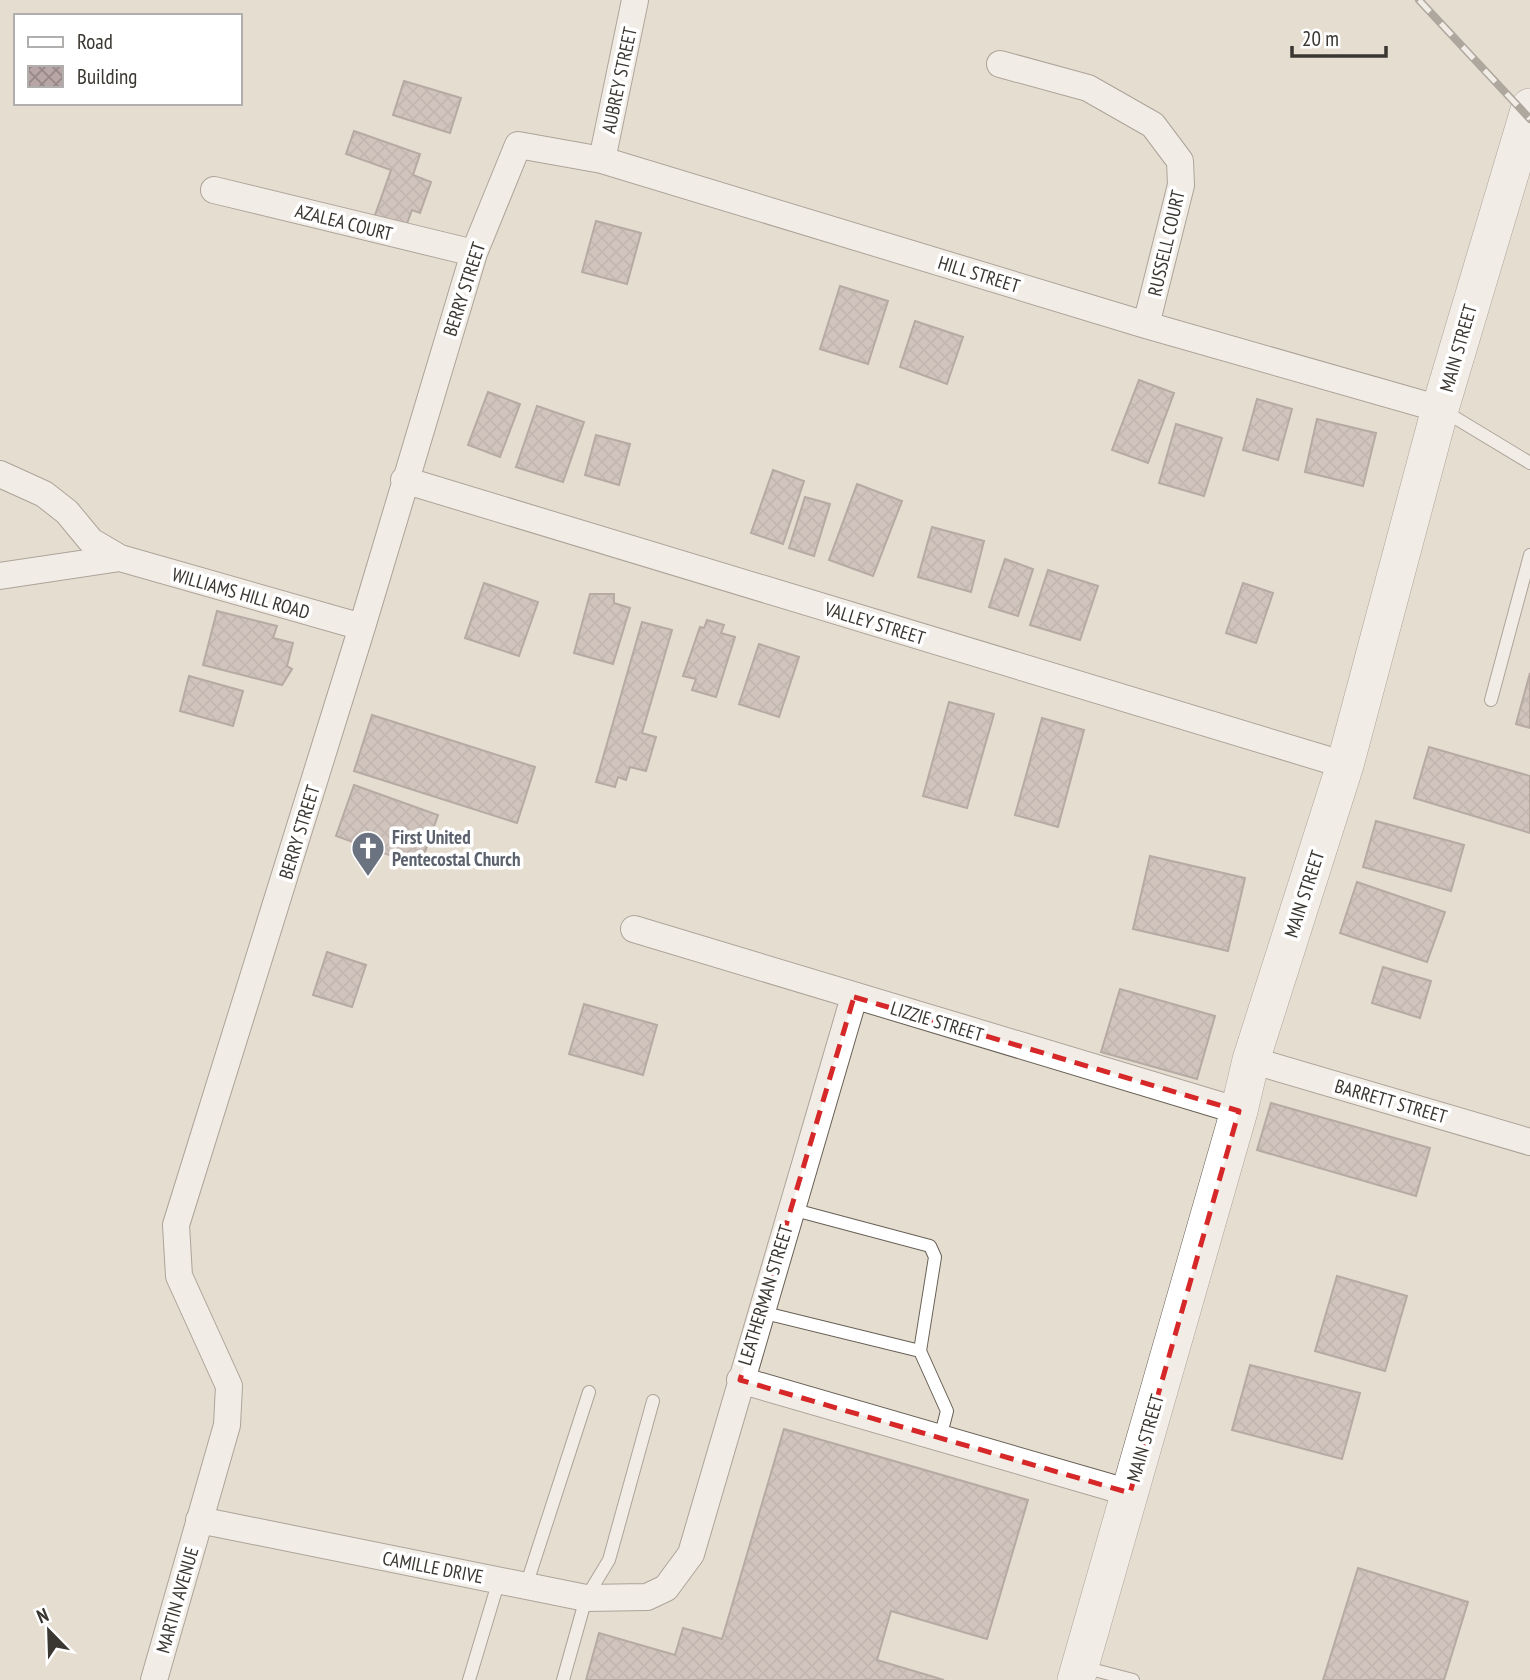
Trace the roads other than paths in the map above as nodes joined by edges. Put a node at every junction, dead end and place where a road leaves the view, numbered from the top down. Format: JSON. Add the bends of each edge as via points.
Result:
{"nodes":[{"id":1,"x":635,"y":0,"type":"edge"},
{"id":2,"x":1000,"y":64,"type":"dead end"},
{"id":3,"x":1530,"y":107,"type":"edge"},
{"id":4,"x":518,"y":145,"type":"joint"},
{"id":5,"x":602,"y":160,"type":"junction"},
{"id":6,"x":214,"y":190,"type":"dead end"},
{"id":7,"x":474,"y":253,"type":"junction"},
{"id":8,"x":1146,"y":325,"type":"junction"},
{"id":9,"x":1440,"y":409,"type":"junction"},
{"id":10,"x":1530,"y":463,"type":"edge"},
{"id":11,"x":0,"y":474,"type":"edge"},
{"id":12,"x":404,"y":480,"type":"junction"},
{"id":13,"x":1530,"y":555,"type":"edge"},
{"id":14,"x":120,"y":558,"type":"junction"},
{"id":15,"x":0,"y":576,"type":"edge"},
{"id":16,"x":362,"y":628,"type":"junction"},
{"id":17,"x":1491,"y":700,"type":"dead end"},
{"id":18,"x":1345,"y":765,"type":"junction"},
{"id":19,"x":634,"y":929,"type":"dead end"},
{"id":20,"x":854,"y":997,"type":"junction"},
{"id":21,"x":1251,"y":1060,"type":"junction"},
{"id":22,"x":1240,"y":1111,"type":"junction"},
{"id":23,"x":1530,"y":1142,"type":"edge"},
{"id":24,"x":791,"y":1209,"type":"junction"},
{"id":25,"x":760,"y":1312,"type":"junction"},
{"id":26,"x":920,"y":1351,"type":"junction"},
{"id":27,"x":740,"y":1380,"type":"junction"},
{"id":28,"x":589,"y":1392,"type":"dead end"},
{"id":29,"x":653,"y":1401,"type":"dead end"},
{"id":30,"x":940,"y":1438,"type":"junction"},
{"id":31,"x":1130,"y":1493,"type":"junction"},
{"id":32,"x":200,"y":1520,"type":"junction"},
{"id":33,"x":499,"y":1580,"type":"junction"},
{"id":34,"x":526,"y":1586,"type":"junction"},
{"id":35,"x":666,"y":1588,"type":"joint"},
{"id":36,"x":586,"y":1598,"type":"junction"},
{"id":37,"x":1077,"y":1673,"type":"edge"},
{"id":38,"x":154,"y":1680,"type":"edge"},
{"id":39,"x":469,"y":1680,"type":"edge"},
{"id":40,"x":563,"y":1680,"type":"edge"},
{"id":41,"x":1133,"y":1680,"type":"edge"}],
"edges":[{"from":1,"to":5,"type":"street","name":"AUBREY STREET"},
{"from":2,"to":8,"type":"street","name":"RUSSELL COURT","via":[[1088,88],[1153,125],[1180,161],[1181,185]]},
{"from":3,"to":9,"type":"main road","name":"MAIN STREET"},
{"from":4,"to":5,"type":"street","name":"HILL STREET"},
{"from":4,"to":7,"type":"street","name":"BERRY STREET"},
{"from":5,"to":8,"type":"street","name":"HILL STREET"},
{"from":6,"to":7,"type":"street","name":"AZALEA COURT"},
{"from":7,"to":12,"type":"street","name":"BERRY STREET"},
{"from":8,"to":9,"type":"street","name":"HILL STREET"},
{"from":9,"to":10,"type":"lane"},
{"from":9,"to":18,"type":"main road","name":"MAIN STREET"},
{"from":11,"to":14,"type":"street","name":"WILLIAMS HILL ROAD","via":[[44,494],[67,512],[91,541]]},
{"from":12,"to":16,"type":"street","name":"BERRY STREET"},
{"from":12,"to":18,"type":"street","name":"VALLEY STREET"},
{"from":13,"to":17,"type":"lane"},
{"from":14,"to":15,"type":"street","name":"WILLIAMS HILL ROAD"},
{"from":14,"to":16,"type":"street","name":"WILLIAMS HILL ROAD"},
{"from":16,"to":32,"type":"street","name":"BERRY STREET","via":[[176,1225],[179,1276],[229,1386],[227,1425]]},
{"from":18,"to":21,"type":"main road","name":"MAIN STREET"},
{"from":19,"to":20,"type":"street","name":"LIZZIE STREET"},
{"from":20,"to":22,"type":"street","name":"LIZZIE STREET"},
{"from":20,"to":24,"type":"street","name":"LEATHERMAN STREET"},
{"from":21,"to":22,"type":"main road","name":"MAIN STREET"},
{"from":21,"to":23,"type":"street","name":"BARRETT STREET"},
{"from":22,"to":31,"type":"main road","name":"MAIN STREET"},
{"from":24,"to":25,"type":"street","name":"LEATHERMAN STREET"},
{"from":24,"to":26,"type":"lane","via":[[930,1246],[935,1257]]},
{"from":25,"to":26,"type":"lane"},
{"from":25,"to":27,"type":"street","name":"LEATHERMAN STREET"},
{"from":26,"to":30,"type":"lane","via":[[947,1412]]},
{"from":27,"to":30,"type":"street"},
{"from":27,"to":35,"type":"street","name":"LEATHERMAN STREET","via":[[691,1554]]},
{"from":28,"to":34,"type":"lane"},
{"from":29,"to":36,"type":"lane","via":[[609,1560]]},
{"from":30,"to":31,"type":"street"},
{"from":31,"to":37,"type":"main road","name":"MAIN STREET"},
{"from":32,"to":33,"type":"street","name":"CAMILLE DRIVE"},
{"from":32,"to":38,"type":"street","name":"MARTIN AVENUE"},
{"from":33,"to":34,"type":"street","name":"CAMILLE DRIVE"},
{"from":33,"to":39,"type":"lane"},
{"from":34,"to":36,"type":"street","name":"CAMILLE DRIVE"},
{"from":35,"to":36,"type":"street","name":"CAMILLE DRIVE","via":[[647,1597]]},
{"from":36,"to":40,"type":"lane"},
{"from":37,"to":41,"type":"lane"}]}
